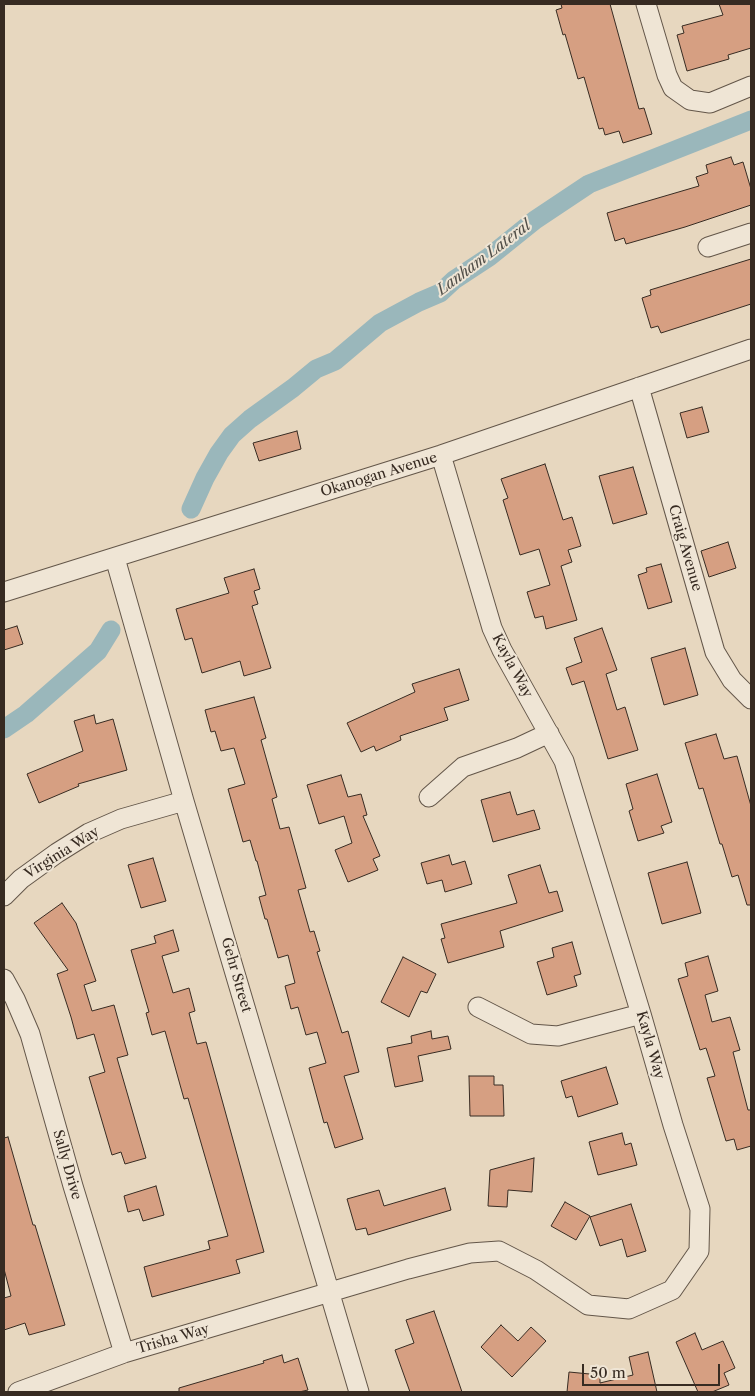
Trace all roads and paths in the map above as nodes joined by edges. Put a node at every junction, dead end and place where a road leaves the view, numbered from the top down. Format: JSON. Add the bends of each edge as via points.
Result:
{"nodes":[{"id":1,"x":646,"y":4,"type":"edge"},
{"id":2,"x":751,"y":86,"type":"edge"},
{"id":3,"x":751,"y":233,"type":"edge"},
{"id":4,"x":708,"y":247,"type":"dead end"},
{"id":5,"x":751,"y":349,"type":"edge"},
{"id":6,"x":638,"y":387,"type":"junction"},
{"id":7,"x":441,"y":455,"type":"junction"},
{"id":8,"x":114,"y":558,"type":"junction"},
{"id":9,"x":4,"y":592,"type":"edge"},
{"id":10,"x":751,"y":699,"type":"edge"},
{"id":11,"x":549,"y":733,"type":"junction"},
{"id":12,"x":429,"y":797,"type":"dead end"},
{"id":13,"x":184,"y":800,"type":"junction"},
{"id":14,"x":4,"y":896,"type":"edge"},
{"id":15,"x":4,"y":979,"type":"edge"},
{"id":16,"x":478,"y":1007,"type":"dead end"},
{"id":17,"x":641,"y":1014,"type":"junction"},
{"id":18,"x":330,"y":1293,"type":"junction"},
{"id":19,"x":124,"y":1354,"type":"junction"},
{"id":20,"x":18,"y":1392,"type":"edge"},
{"id":21,"x":359,"y":1392,"type":"edge"}],
"edges":[{"from":1,"to":2,"type":"street","via":[[673,88],[690,100],[710,104]]},
{"from":3,"to":4,"type":"street"},
{"from":5,"to":6,"type":"street","name":"Okanogan Avenue"},
{"from":6,"to":7,"type":"street","name":"Okanogan Avenue"},
{"from":6,"to":10,"type":"street","name":"Craig Avenue","via":[[715,652],[732,680]]},
{"from":7,"to":8,"type":"street","name":"Okanogan Avenue"},
{"from":7,"to":11,"type":"street","name":"Kayla Way","via":[[492,628]]},
{"from":8,"to":9,"type":"street","name":"Okanogan Avenue"},
{"from":8,"to":13,"type":"street","name":"Gehr Street"},
{"from":11,"to":12,"type":"street","via":[[463,767]]},
{"from":11,"to":17,"type":"street","name":"Kayla Way","via":[[564,761]]},
{"from":13,"to":14,"type":"street","name":"Virginia Way","via":[[121,819],[89,833],[20,879]]},
{"from":13,"to":18,"type":"street","name":"Gehr Street"},
{"from":15,"to":19,"type":"street","name":"Sally Drive","via":[[30,1034]]},
{"from":16,"to":17,"type":"street","via":[[531,1034],[558,1036]]},
{"from":17,"to":18,"type":"street","name":"Kayla Way","via":[[700,1209],[699,1251],[672,1290],[629,1309],[588,1305],[536,1270],[499,1251],[470,1252]]},
{"from":18,"to":19,"type":"street","name":"Trisha Way"},
{"from":18,"to":21,"type":"street","name":"Gehr Street"},
{"from":19,"to":20,"type":"street","name":"Trisha Way"}]}
